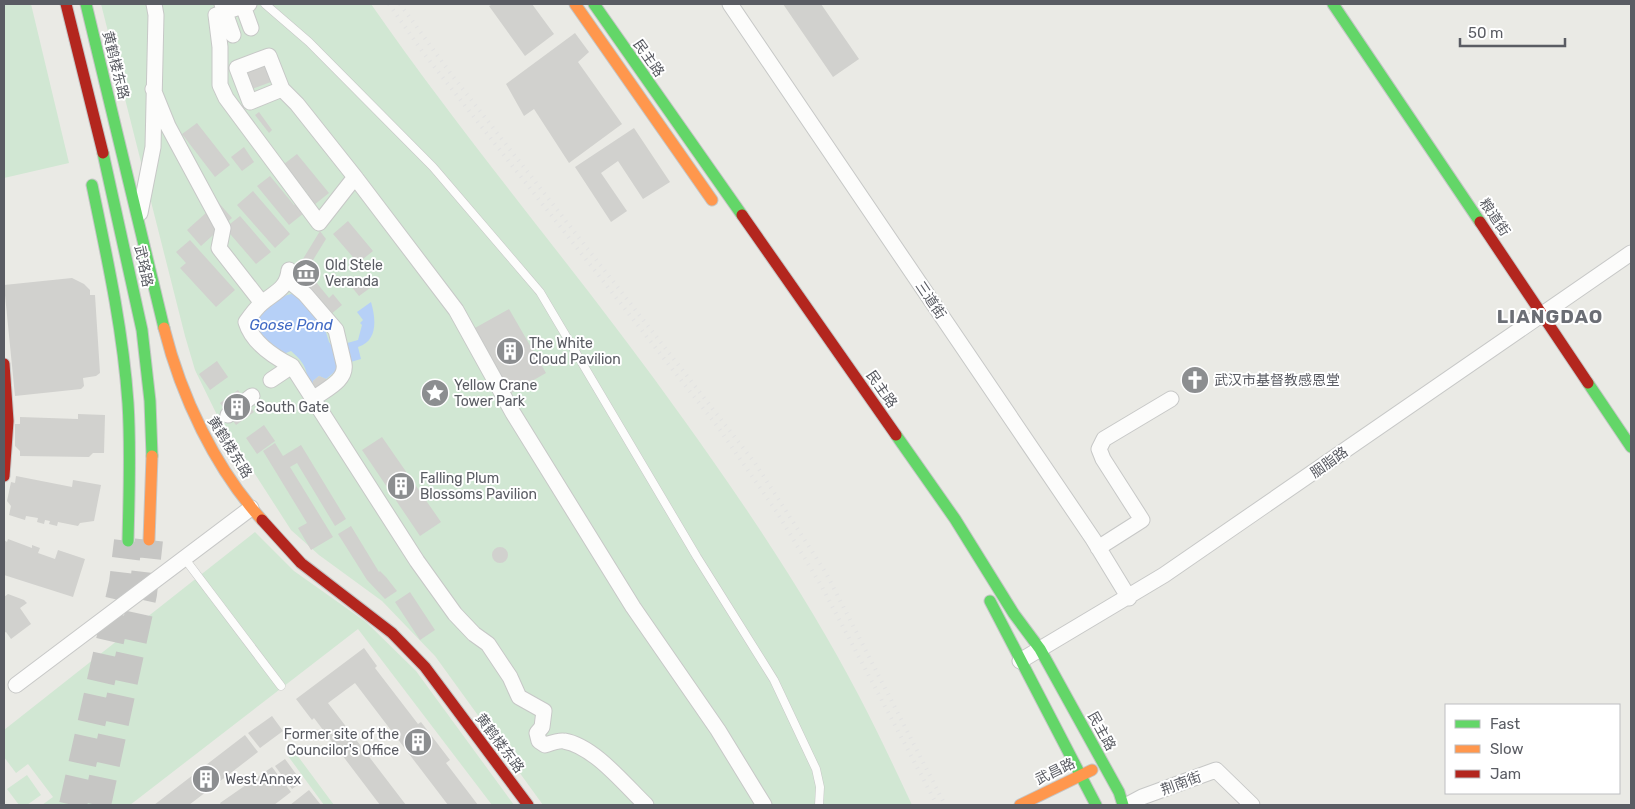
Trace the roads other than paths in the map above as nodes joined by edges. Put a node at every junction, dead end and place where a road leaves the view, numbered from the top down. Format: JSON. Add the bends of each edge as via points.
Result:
{"nodes":[{"id":1,"x":66,"y":4,"type":"edge"},
{"id":2,"x":86,"y":4,"type":"edge"},
{"id":3,"x":154,"y":4,"type":"edge"},
{"id":4,"x":265,"y":4,"type":"edge"},
{"id":5,"x":575,"y":4,"type":"edge"},
{"id":6,"x":594,"y":4,"type":"edge"},
{"id":7,"x":730,"y":4,"type":"edge"},
{"id":8,"x":1333,"y":4,"type":"edge"},
{"id":9,"x":246,"y":5,"type":"edge"},
{"id":10,"x":223,"y":8,"type":"edge"},
{"id":11,"x":152,"y":89,"type":"junction"},
{"id":12,"x":282,"y":90,"type":"junction"},
{"id":13,"x":90,"y":172,"type":"dead end"},
{"id":14,"x":355,"y":177,"type":"junction"},
{"id":15,"x":721,"y":212,"type":"dead end"},
{"id":16,"x":139,"y":221,"type":"junction"},
{"id":17,"x":1631,"y":253,"type":"edge"},
{"id":18,"x":262,"y":303,"type":"junction"},
{"id":19,"x":1543,"y":315,"type":"junction"},
{"id":20,"x":4,"y":364,"type":"edge"},
{"id":21,"x":292,"y":366,"type":"junction"},
{"id":22,"x":271,"y":380,"type":"dead end"},
{"id":23,"x":252,"y":396,"type":"dead end"},
{"id":24,"x":313,"y":398,"type":"junction"},
{"id":25,"x":1171,"y":399,"type":"dead end"},
{"id":26,"x":228,"y":415,"type":"dead end"},
{"id":27,"x":1631,"y":447,"type":"edge"},
{"id":28,"x":4,"y":476,"type":"edge"},
{"id":29,"x":251,"y":508,"type":"junction"},
{"id":30,"x":149,"y":540,"type":"tunnel mouth"},
{"id":31,"x":128,"y":541,"type":"tunnel mouth"},
{"id":32,"x":1098,"y":548,"type":"junction"},
{"id":33,"x":185,"y":559,"type":"junction"},
{"id":34,"x":981,"y":587,"type":"dead end"},
{"id":35,"x":1129,"y":598,"type":"junction"},
{"id":36,"x":1040,"y":648,"type":"junction"},
{"id":37,"x":1020,"y":660,"type":"junction"},
{"id":38,"x":16,"y":685,"type":"dead end"},
{"id":39,"x":282,"y":686,"type":"dead end"},
{"id":40,"x":1103,"y":764,"type":"junction"},
{"id":41,"x":1080,"y":776,"type":"junction"},
{"id":42,"x":528,"y":805,"type":"edge"},
{"id":43,"x":646,"y":805,"type":"edge"},
{"id":44,"x":764,"y":805,"type":"edge"},
{"id":45,"x":819,"y":805,"type":"edge"},
{"id":46,"x":1020,"y":805,"type":"edge"},
{"id":47,"x":1096,"y":805,"type":"edge"},
{"id":48,"x":1123,"y":805,"type":"edge"},
{"id":49,"x":1127,"y":805,"type":"edge"},
{"id":50,"x":1252,"y":805,"type":"edge"}],
"edges":[{"from":1,"to":30,"type":"main road","name":"武珞路","via":[[109,176],[142,330],[153,472]]},
{"from":2,"to":16,"type":"main road","name":"黄鹤楼东路"},
{"from":3,"to":11,"type":"street"},
{"from":4,"to":45,"type":"lane","via":[[309,42],[433,167],[540,292],[774,680],[816,769]]},
{"from":5,"to":15,"type":"main road"},
{"from":6,"to":36,"type":"main road","name":"民主路","via":[[955,519],[1014,614]]},
{"from":7,"to":32,"type":"street","name":"三道街"},
{"from":8,"to":19,"type":"main road","name":"粮道街"},
{"from":9,"to":10,"type":"street"},
{"from":9,"to":10,"type":"street","via":[[250,27],[232,34]]},
{"from":10,"to":14,"type":"street","via":[[216,15],[220,85],[226,98],[319,223]]},
{"from":11,"to":16,"type":"street","via":[[153,147]]},
{"from":11,"to":18,"type":"street","via":[[168,126],[223,228],[220,248]]},
{"from":12,"to":12,"type":"street","via":[[269,56],[261,55],[237,68],[250,102]]},
{"from":12,"to":14,"type":"street"},
{"from":13,"to":31,"type":"main road","via":[[119,330],[128,403]]},
{"from":14,"to":44,"type":"street","via":[[456,310],[513,413],[633,607],[718,730]]},
{"from":16,"to":29,"type":"main road","name":"黄鹤楼东路","via":[[169,347],[194,417]]},
{"from":17,"to":19,"type":"street","name":"胭脂路"},
{"from":18,"to":21,"type":"street","via":[[246,322],[249,331],[275,358]]},
{"from":18,"to":24,"type":"street","via":[[282,289],[288,275],[336,330],[345,369],[342,378]]},
{"from":19,"to":27,"type":"main road","name":"粮道街"},
{"from":19,"to":35,"type":"street","name":"胭脂路"},
{"from":20,"to":28,"type":"main road","via":[[8,421]]},
{"from":21,"to":22,"type":"street"},
{"from":21,"to":24,"type":"street"},
{"from":23,"to":26,"type":"street"},
{"from":24,"to":43,"type":"street","via":[[417,561],[455,614],[488,644],[519,697],[544,711],[542,727],[537,733],[539,741],[545,745],[564,741],[585,750]]},
{"from":25,"to":32,"type":"street","via":[[1104,439],[1100,449],[1103,460],[1142,520]]},
{"from":29,"to":33,"type":"street"},
{"from":29,"to":42,"type":"main road","name":"黄鹤楼东路","via":[[301,563],[392,633],[425,667]]},
{"from":32,"to":35,"type":"street","name":"三道街"},
{"from":33,"to":38,"type":"street"},
{"from":33,"to":39,"type":"lane"},
{"from":34,"to":37,"type":"main road","via":[[1002,621]]},
{"from":35,"to":36,"type":"street","name":"胭脂路"},
{"from":36,"to":37,"type":"street","name":"胭脂路"},
{"from":36,"to":40,"type":"main road","name":"民主路"},
{"from":37,"to":41,"type":"main road"},
{"from":40,"to":41,"type":"main road","name":"武昌路"},
{"from":40,"to":48,"type":"main road","name":"民主路"},
{"from":41,"to":46,"type":"main road","name":"武昌路"},
{"from":41,"to":47,"type":"main road"},
{"from":49,"to":50,"type":"street","name":"荆南街","via":[[1216,770]]}]}
